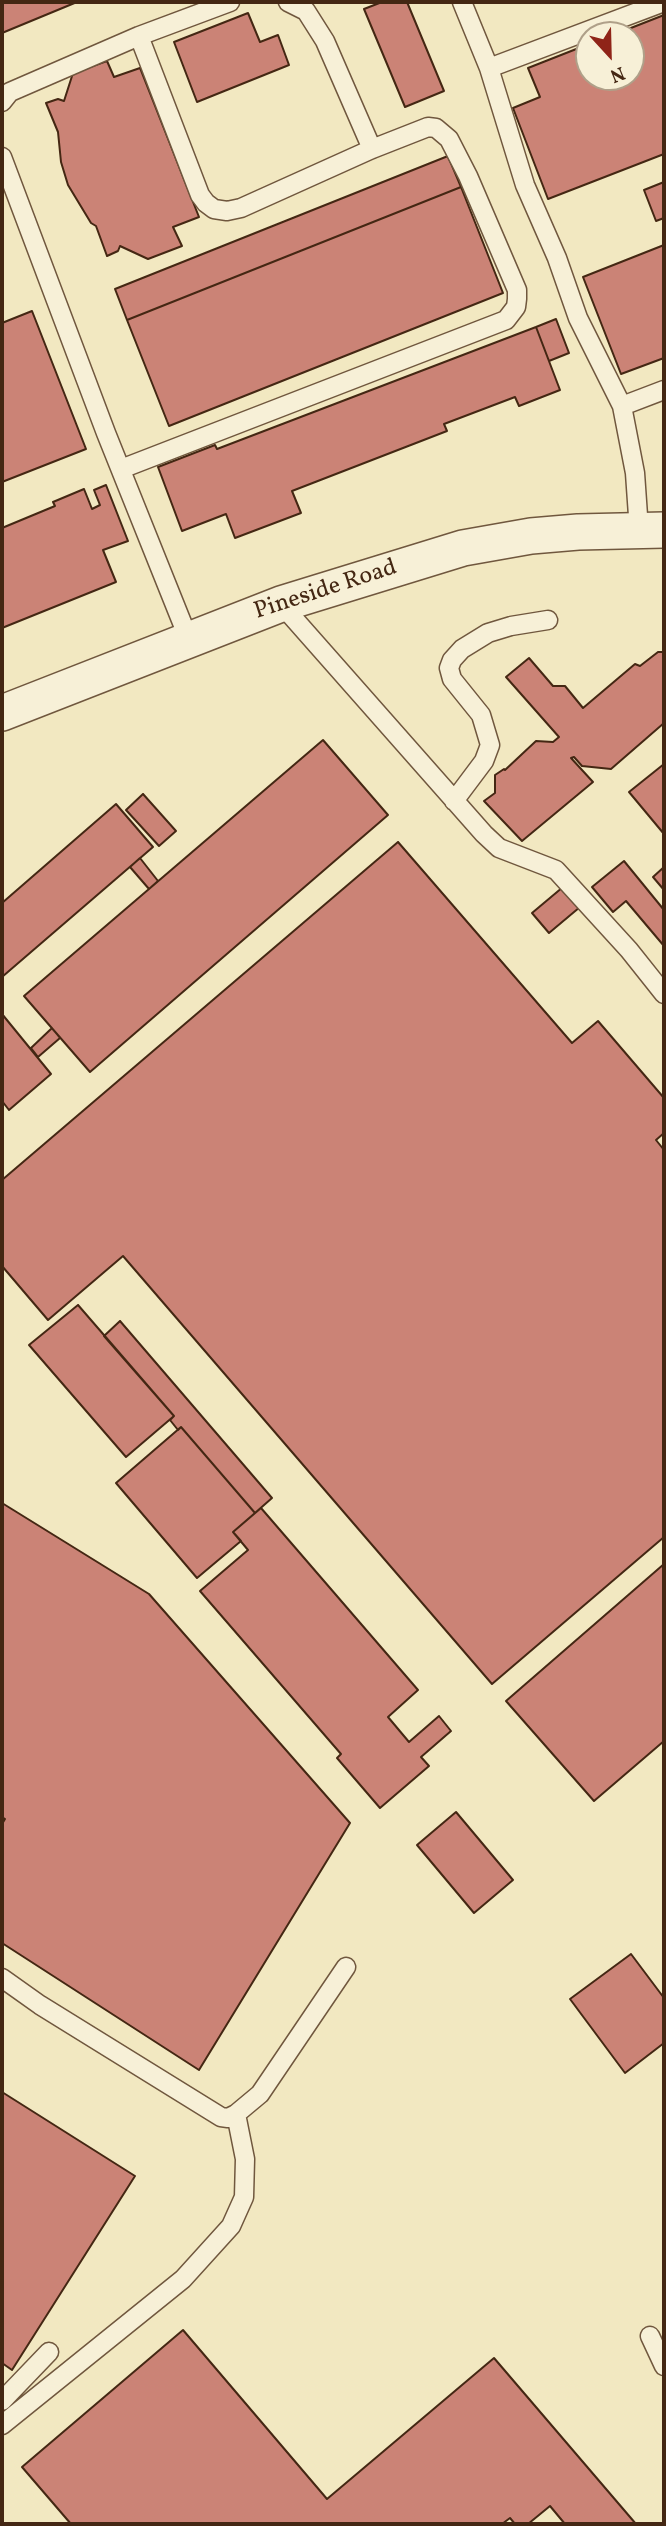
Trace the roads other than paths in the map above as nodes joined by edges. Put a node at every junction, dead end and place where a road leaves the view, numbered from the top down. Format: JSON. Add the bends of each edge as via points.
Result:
{"nodes":[{"id":1,"x":230,"y":2,"type":"edge"},
{"id":2,"x":288,"y":2,"type":"edge"},
{"id":3,"x":462,"y":2,"type":"edge"},
{"id":4,"x":664,"y":2,"type":"edge"},
{"id":5,"x":139,"y":37,"type":"junction"},
{"id":6,"x":489,"y":68,"type":"junction"},
{"id":7,"x":2,"y":102,"type":"edge"},
{"id":8,"x":372,"y":149,"type":"junction"},
{"id":9,"x":2,"y":157,"type":"edge"},
{"id":10,"x":664,"y":390,"type":"edge"},
{"id":11,"x":622,"y":406,"type":"junction"},
{"id":12,"x":121,"y":469,"type":"junction"},
{"id":13,"x":652,"y":530,"type":"edge"},
{"id":14,"x":281,"y":604,"type":"junction"},
{"id":15,"x":548,"y":620,"type":"dead end"},
{"id":16,"x":189,"y":640,"type":"junction"},
{"id":17,"x":2,"y":713,"type":"edge"},
{"id":18,"x":454,"y":802,"type":"junction"},
{"id":19,"x":664,"y":994,"type":"edge"},
{"id":20,"x":346,"y":1967,"type":"dead end"},
{"id":21,"x":2,"y":1978,"type":"edge"},
{"id":22,"x":236,"y":2114,"type":"junction"},
{"id":23,"x":650,"y":2336,"type":"dead end"},
{"id":24,"x":48,"y":2352,"type":"dead end"},
{"id":25,"x":664,"y":2366,"type":"edge"},
{"id":26,"x":2,"y":2401,"type":"edge"},
{"id":27,"x":2,"y":2425,"type":"edge"}],
"edges":[{"from":1,"to":5,"type":"lane"},
{"from":2,"to":8,"type":"lane","via":[[306,11],[325,41]]},
{"from":3,"to":6,"type":"lane"},
{"from":4,"to":6,"type":"lane"},
{"from":5,"to":7,"type":"lane","via":[[10,92]]},
{"from":5,"to":8,"type":"lane","via":[[200,195],[214,209],[241,208]]},
{"from":6,"to":11,"type":"lane","via":[[525,185],[578,318]]},
{"from":8,"to":12,"type":"lane","via":[[428,127],[444,132],[517,290],[512,313],[506,320]]},
{"from":9,"to":12,"type":"lane"},
{"from":10,"to":11,"type":"lane"},
{"from":11,"to":13,"type":"lane"},
{"from":12,"to":16,"type":"lane"},
{"from":13,"to":14,"type":"street","name":"Pineside Road","via":[[578,531],[463,548]]},
{"from":14,"to":16,"type":"street","name":"Pineside Road"},
{"from":14,"to":18,"type":"lane"},
{"from":15,"to":18,"type":"lane","via":[[488,633],[452,660],[452,679],[481,715],[490,745]]},
{"from":16,"to":17,"type":"street","name":"Pineside Road"},
{"from":18,"to":19,"type":"lane","via":[[499,848],[556,870]]},
{"from":20,"to":22,"type":"lane","via":[[260,2094]]},
{"from":21,"to":22,"type":"lane","via":[[220,2117]]},
{"from":22,"to":27,"type":"lane","via":[[245,2159],[244,2197],[231,2225],[183,2280]]},
{"from":23,"to":25,"type":"lane"},
{"from":24,"to":26,"type":"lane"}]}
